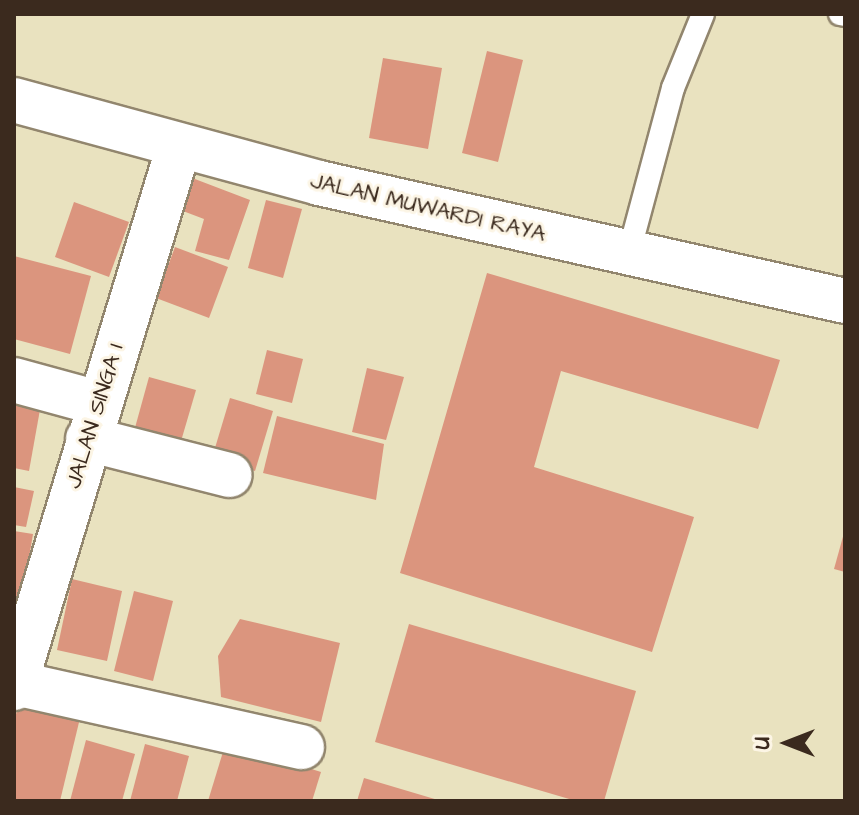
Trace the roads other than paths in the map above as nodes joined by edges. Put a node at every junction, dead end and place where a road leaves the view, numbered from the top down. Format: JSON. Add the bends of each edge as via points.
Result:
{"nodes":[{"id":1,"x":703,"y":14,"type":"edge"},
{"id":2,"x":14,"y":100,"type":"edge"},
{"id":3,"x":179,"y":146,"type":"junction"},
{"id":4,"x":628,"y":256,"type":"junction"},
{"id":5,"x":845,"y":301,"type":"edge"},
{"id":6,"x":14,"y":380,"type":"edge"},
{"id":7,"x":93,"y":421,"type":"junction"},
{"id":8,"x":229,"y":475,"type":"dead end"},
{"id":9,"x":15,"y":686,"type":"edge"},
{"id":10,"x":302,"y":747,"type":"dead end"}],
"edges":[{"from":1,"to":4,"type":"lane","via":[[673,88]]},
{"from":2,"to":3,"type":"street","name":"JALAN MUWARDI RAYA"},
{"from":3,"to":4,"type":"street","name":"JALAN MUWARDI RAYA"},
{"from":3,"to":7,"type":"street","name":"JALAN SINGA I"},
{"from":4,"to":5,"type":"street","name":"JALAN MUWARDI RAYA"},
{"from":6,"to":7,"type":"street"},
{"from":7,"to":8,"type":"street"},
{"from":7,"to":9,"type":"street","name":"JALAN SINGA I"},
{"from":9,"to":10,"type":"street"}]}
